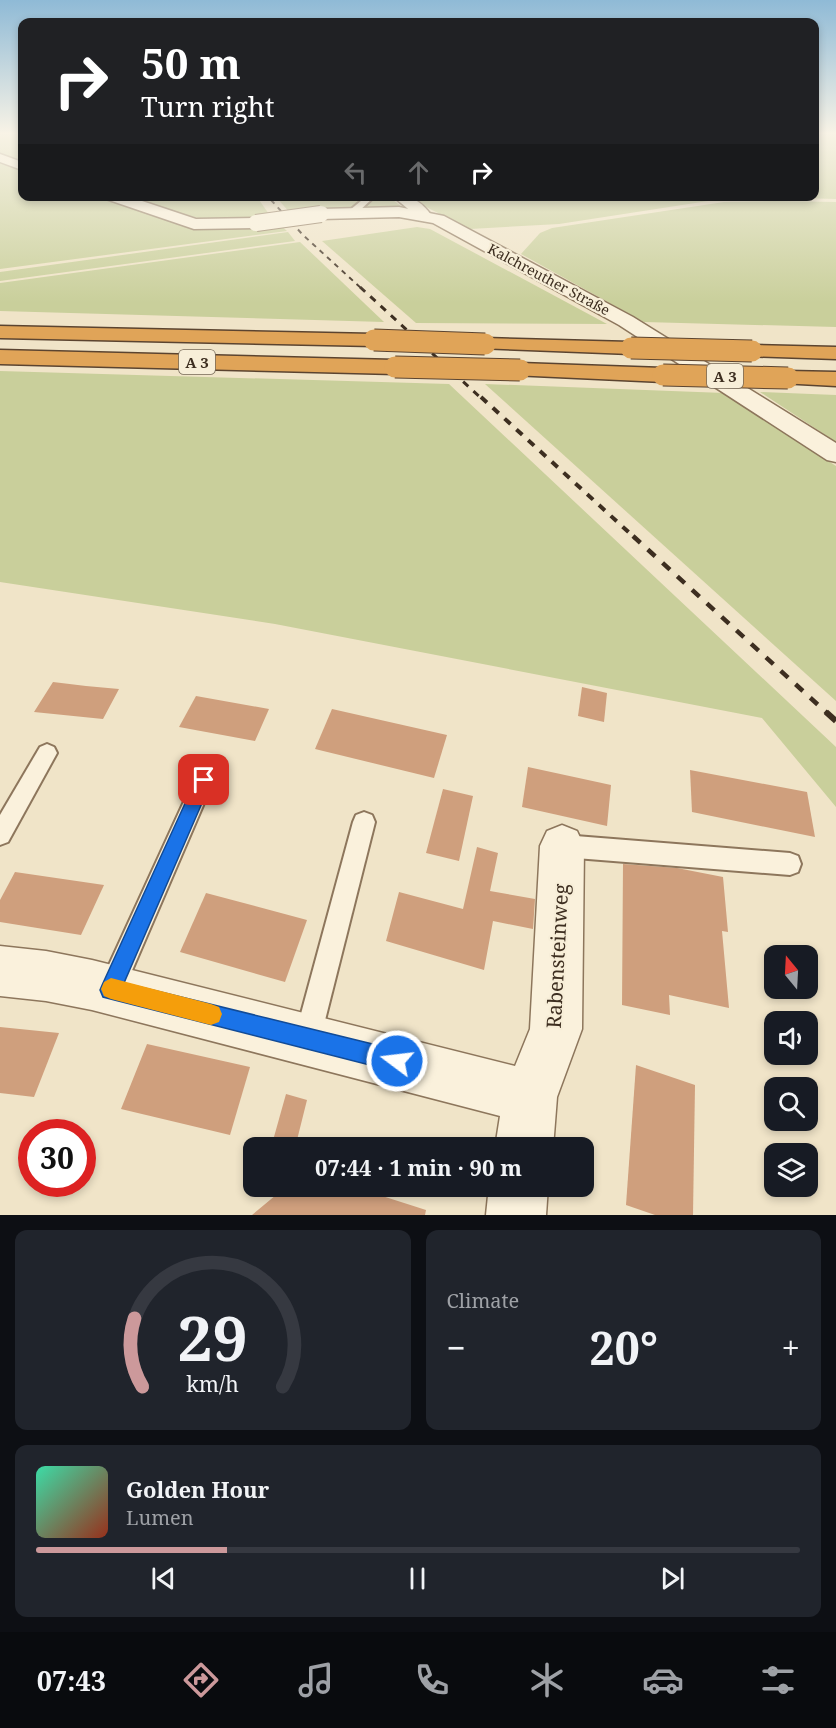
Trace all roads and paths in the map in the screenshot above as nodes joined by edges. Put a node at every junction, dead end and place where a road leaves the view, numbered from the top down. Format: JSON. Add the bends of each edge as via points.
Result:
{"nodes":[{"id":1,"x":126,"y":201,"type":"edge"},
{"id":2,"x":366,"y":201,"type":"edge"},
{"id":3,"x":408,"y":201,"type":"edge"},
{"id":4,"x":353,"y":212,"type":"junction"},
{"id":5,"x":424,"y":216,"type":"junction"},
{"id":6,"x":0,"y":332,"type":"edge"},
{"id":7,"x":836,"y":353,"type":"edge"},
{"id":8,"x":0,"y":357,"type":"edge"},
{"id":9,"x":836,"y":379,"type":"edge"},
{"id":10,"x":836,"y":454,"type":"edge"},
{"id":11,"x":47,"y":753,"type":"dead end"},
{"id":12,"x":204,"y":780,"type":"dead end"},
{"id":13,"x":364,"y":822,"type":"dead end"},
{"id":14,"x":0,"y":835,"type":"edge"},
{"id":15,"x":562,"y":846,"type":"joint"},
{"id":16,"x":790,"y":864,"type":"dead end"},
{"id":17,"x":0,"y":971,"type":"edge"},
{"id":18,"x":111,"y":990,"type":"junction"},
{"id":19,"x":308,"y":1037,"type":"junction"},
{"id":20,"x":530,"y":1097,"type":"junction"},
{"id":21,"x":525,"y":1137,"type":"edge"},
{"id":22,"x":518,"y":1197,"type":"edge"},
{"id":23,"x":516,"y":1215,"type":"edge"}],
"edges":[{"from":1,"to":4,"type":"street","name":"Kalchreuther Straße","bridge":true,"via":[[194,224],[230,225]]},
{"from":2,"to":4,"type":"lane"},
{"from":3,"to":5,"type":"street"},
{"from":4,"to":5,"type":"street","name":"Kalchreuther Straße"},
{"from":5,"to":10,"type":"street","name":"Kalchreuther Straße","via":[[454,228],[626,321]]},
{"from":6,"to":7,"type":"highway","number":"A 3","bridge":true},
{"from":8,"to":9,"type":"highway","number":"A 3","bridge":true},
{"from":11,"to":14,"type":"lane"},
{"from":12,"to":18,"type":"lane"},
{"from":13,"to":19,"type":"lane"},
{"from":15,"to":16,"type":"lane"},
{"from":15,"to":20,"type":"street","name":"Rabensteinweg","via":[[556,1029]]},
{"from":17,"to":18,"type":"street","via":[[39,973]]},
{"from":18,"to":19,"type":"street"},
{"from":19,"to":20,"type":"street"},
{"from":20,"to":21,"type":"street","name":"Rabensteinweg"},
{"from":22,"to":23,"type":"street"}]}
